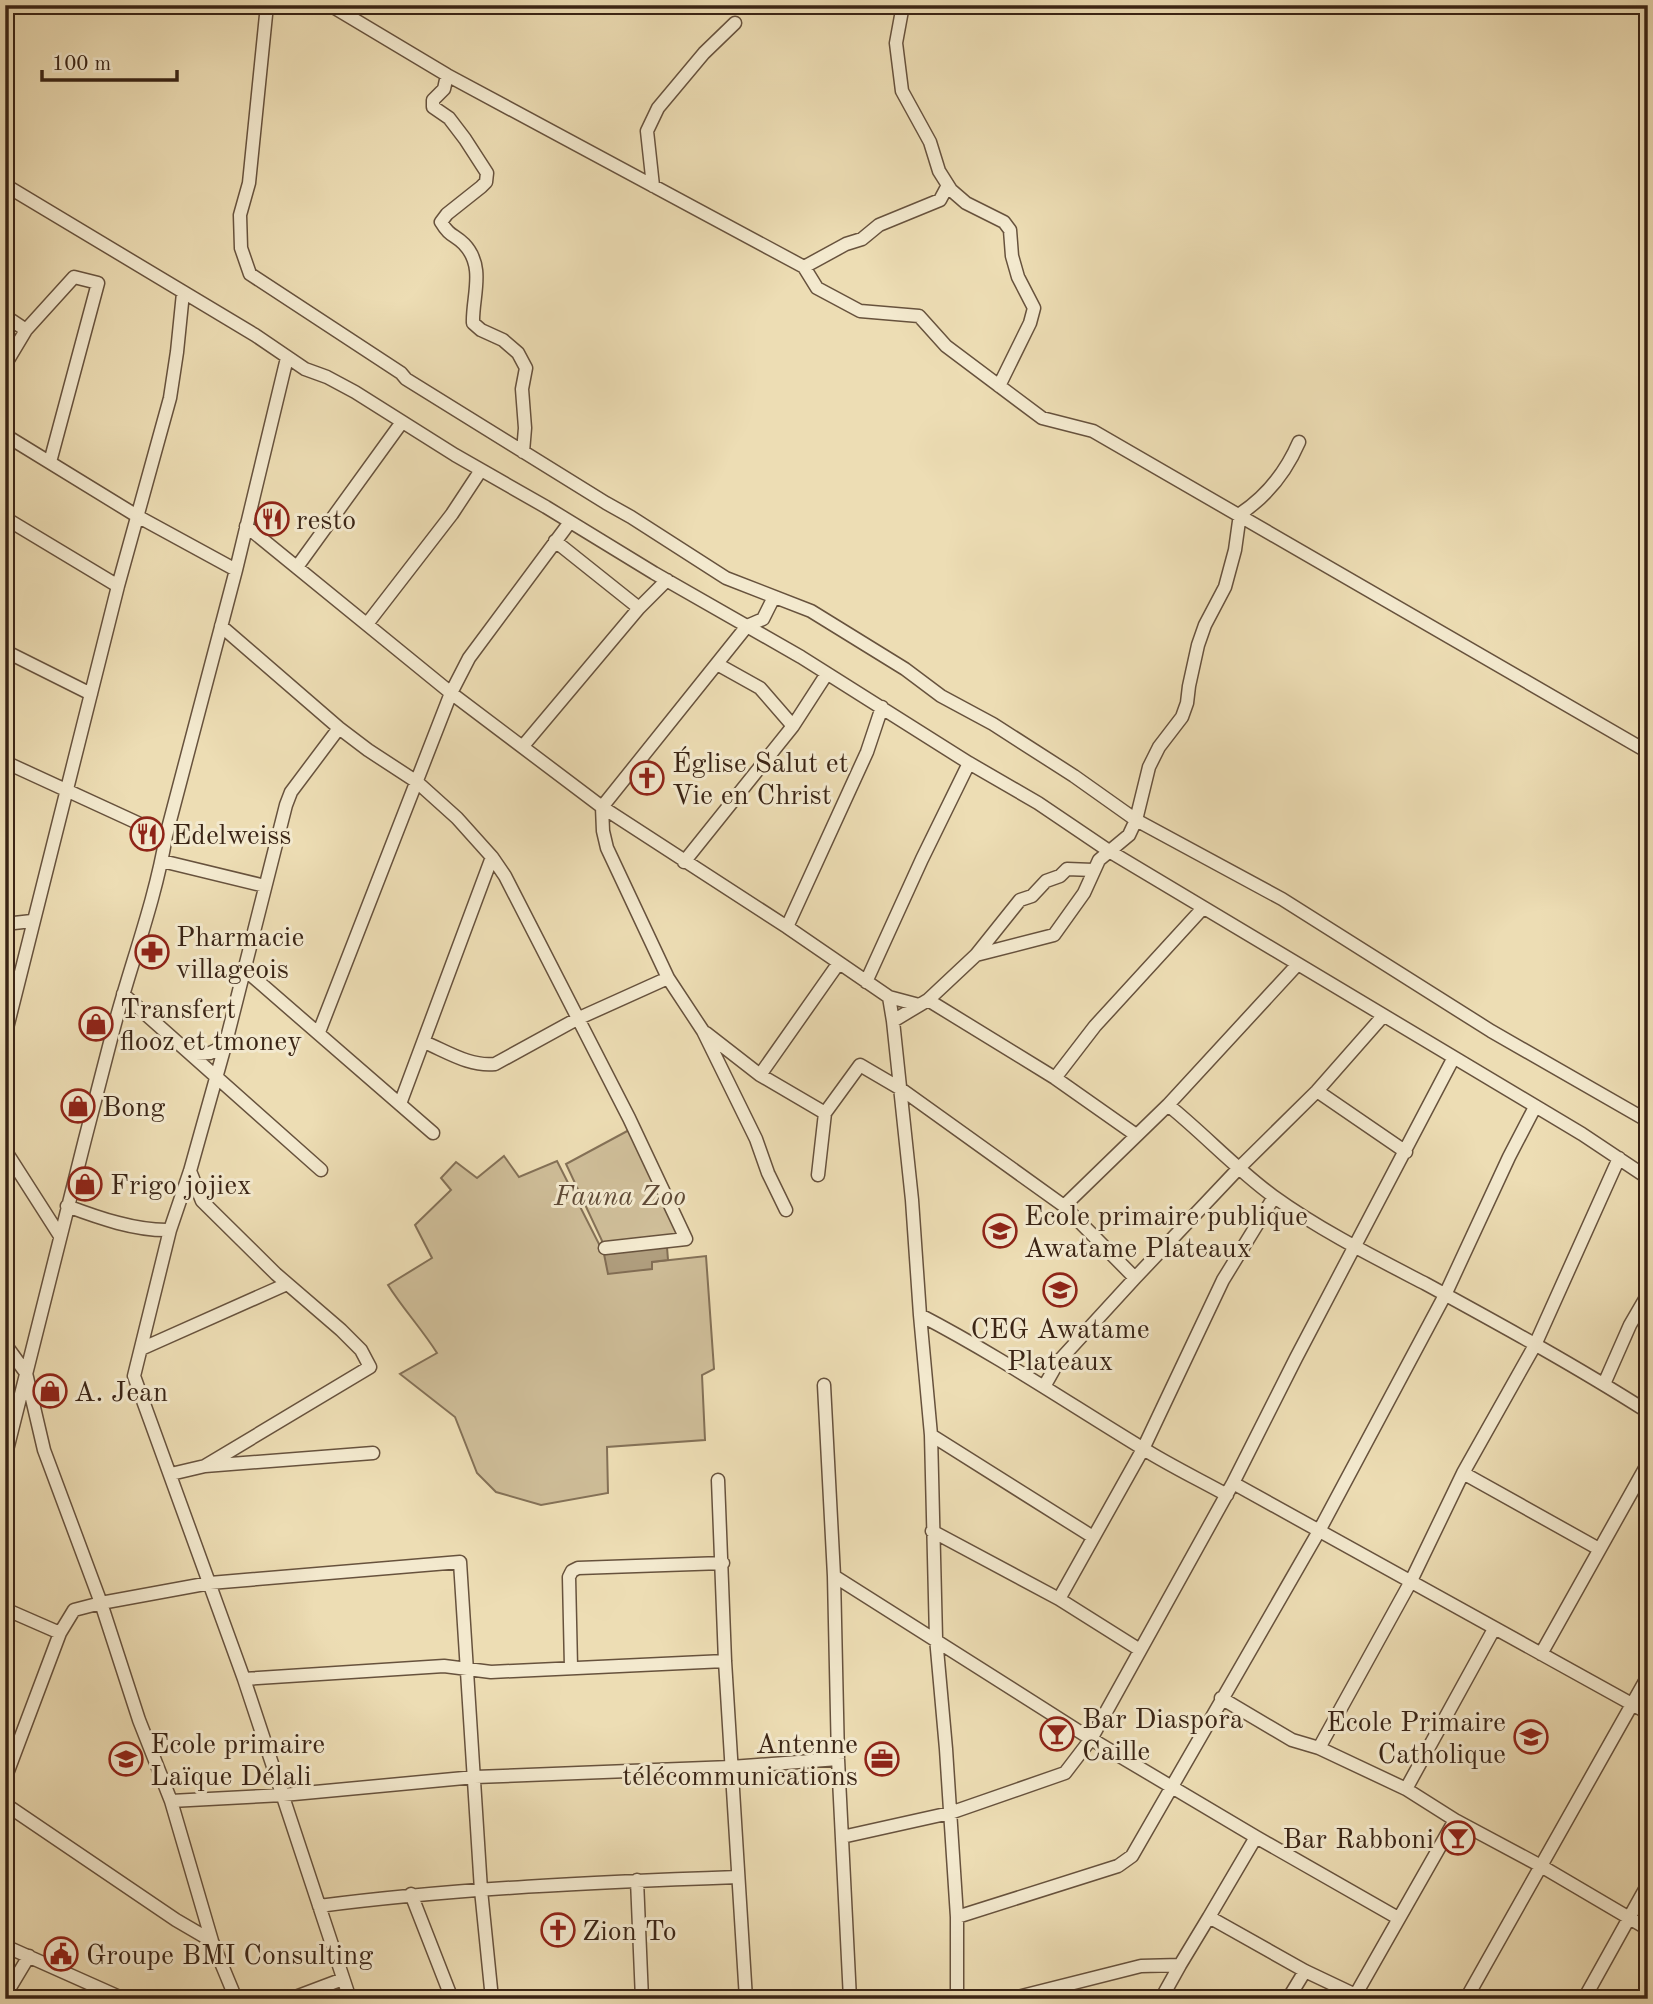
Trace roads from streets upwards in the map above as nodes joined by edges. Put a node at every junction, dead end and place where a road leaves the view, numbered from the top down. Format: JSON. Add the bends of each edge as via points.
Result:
{"nodes":[{"id":1,"x":267,"y":5,"type":"edge"},
{"id":2,"x":330,"y":5,"type":"edge"},
{"id":3,"x":903,"y":5,"type":"edge"},
{"id":4,"x":735,"y":23,"type":"dead end"},
{"id":5,"x":447,"y":75,"type":"junction"},
{"id":6,"x":948,"y":184,"type":"junction"},
{"id":7,"x":5,"y":185,"type":"edge"},
{"id":8,"x":653,"y":186,"type":"junction"},
{"id":9,"x":804,"y":267,"type":"junction"},
{"id":10,"x":183,"y":293,"type":"junction"},
{"id":11,"x":5,"y":316,"type":"edge"},
{"id":12,"x":25,"y":331,"type":"junction"},
{"id":13,"x":287,"y":358,"type":"junction"},
{"id":14,"x":5,"y":365,"type":"edge"},
{"id":15,"x":999,"y":386,"type":"junction"},
{"id":16,"x":402,"y":422,"type":"junction"},
{"id":17,"x":5,"y":435,"type":"edge"},
{"id":18,"x":1299,"y":442,"type":"dead end"},
{"id":19,"x":523,"y":452,"type":"junction"},
{"id":20,"x":50,"y":462,"type":"junction"},
{"id":21,"x":481,"y":470,"type":"junction"},
{"id":22,"x":1240,"y":514,"type":"junction"},
{"id":23,"x":137,"y":516,"type":"junction"},
{"id":24,"x":5,"y":519,"type":"edge"},
{"id":25,"x":570,"y":522,"type":"junction"},
{"id":26,"x":246,"y":526,"type":"junction"},
{"id":27,"x":555,"y":541,"type":"junction"},
{"id":28,"x":297,"y":566,"type":"junction"},
{"id":29,"x":236,"y":570,"type":"junction"},
{"id":30,"x":667,"y":580,"type":"junction"},
{"id":31,"x":118,"y":586,"type":"junction"},
{"id":32,"x":774,"y":597,"type":"junction"},
{"id":33,"x":639,"y":608,"type":"junction"},
{"id":34,"x":367,"y":624,"type":"junction"},
{"id":35,"x":221,"y":626,"type":"junction"},
{"id":36,"x":747,"y":626,"type":"junction"},
{"id":37,"x":5,"y":650,"type":"edge"},
{"id":38,"x":717,"y":663,"type":"junction"},
{"id":39,"x":826,"y":675,"type":"junction"},
{"id":40,"x":452,"y":693,"type":"junction"},
{"id":41,"x":91,"y":694,"type":"junction"},
{"id":42,"x":882,"y":707,"type":"junction"},
{"id":43,"x":793,"y":726,"type":"junction"},
{"id":44,"x":339,"y":728,"type":"junction"},
{"id":45,"x":523,"y":747,"type":"junction"},
{"id":46,"x":1648,"y":752,"type":"edge"},
{"id":47,"x":5,"y":762,"type":"edge"},
{"id":48,"x":969,"y":764,"type":"junction"},
{"id":49,"x":418,"y":782,"type":"junction"},
{"id":50,"x":66,"y":790,"type":"junction"},
{"id":51,"x":602,"y":807,"type":"junction"},
{"id":52,"x":1136,"y":820,"type":"junction"},
{"id":53,"x":166,"y":836,"type":"junction"},
{"id":54,"x":1109,"y":851,"type":"junction"},
{"id":55,"x":492,"y":857,"type":"junction"},
{"id":56,"x":162,"y":861,"type":"junction"},
{"id":57,"x":684,"y":862,"type":"junction"},
{"id":58,"x":1093,"y":870,"type":"junction"},
{"id":59,"x":265,"y":886,"type":"junction"},
{"id":60,"x":1203,"y":908,"type":"junction"},
{"id":61,"x":33,"y":921,"type":"junction"},
{"id":62,"x":5,"y":924,"type":"edge"},
{"id":63,"x":787,"y":927,"type":"junction"},
{"id":64,"x":976,"y":955,"type":"junction"},
{"id":65,"x":838,"y":964,"type":"junction"},
{"id":66,"x":1297,"y":965,"type":"junction"},
{"id":67,"x":244,"y":969,"type":"junction"},
{"id":68,"x":668,"y":978,"type":"junction"},
{"id":69,"x":866,"y":982,"type":"junction"},
{"id":70,"x":123,"y":994,"type":"junction"},
{"id":71,"x":888,"y":997,"type":"junction"},
{"id":72,"x":924,"y":1002,"type":"junction"},
{"id":73,"x":1383,"y":1016,"type":"junction"},
{"id":74,"x":577,"y":1019,"type":"junction"},
{"id":75,"x":893,"y":1021,"type":"junction"},
{"id":76,"x":703,"y":1031,"type":"junction"},
{"id":77,"x":319,"y":1032,"type":"junction"},
{"id":78,"x":5,"y":1036,"type":"edge"},
{"id":79,"x":424,"y":1042,"type":"junction"},
{"id":80,"x":225,"y":1045,"type":"junction"},
{"id":81,"x":191,"y":1054,"type":"junction"},
{"id":82,"x":1452,"y":1059,"type":"junction"},
{"id":83,"x":760,"y":1075,"type":"junction"},
{"id":84,"x":216,"y":1076,"type":"junction"},
{"id":85,"x":1055,"y":1078,"type":"junction"},
{"id":86,"x":901,"y":1090,"type":"junction"},
{"id":87,"x":1317,"y":1091,"type":"junction"},
{"id":88,"x":400,"y":1104,"type":"junction"},
{"id":89,"x":1168,"y":1105,"type":"junction"},
{"id":90,"x":1535,"y":1107,"type":"junction"},
{"id":91,"x":825,"y":1113,"type":"junction"},
{"id":92,"x":1648,"y":1121,"type":"edge"},
{"id":93,"x":433,"y":1133,"type":"dead end"},
{"id":94,"x":1136,"y":1135,"type":"junction"},
{"id":95,"x":5,"y":1150,"type":"edge"},
{"id":96,"x":1406,"y":1152,"type":"junction"},
{"id":97,"x":1619,"y":1158,"type":"junction"},
{"id":98,"x":1238,"y":1169,"type":"junction"},
{"id":99,"x":321,"y":1170,"type":"dead end"},
{"id":100,"x":190,"y":1171,"type":"junction"},
{"id":101,"x":818,"y":1175,"type":"dead end"},
{"id":102,"x":1648,"y":1178,"type":"edge"},
{"id":103,"x":1274,"y":1197,"type":"junction"},
{"id":104,"x":67,"y":1206,"type":"junction"},
{"id":105,"x":1063,"y":1206,"type":"junction"},
{"id":106,"x":786,"y":1210,"type":"dead end"},
{"id":107,"x":170,"y":1230,"type":"junction"},
{"id":108,"x":60,"y":1236,"type":"junction"},
{"id":109,"x":1354,"y":1246,"type":"junction"},
{"id":110,"x":605,"y":1248,"type":"dead end"},
{"id":111,"x":1135,"y":1278,"type":"junction"},
{"id":112,"x":287,"y":1284,"type":"junction"},
{"id":113,"x":1648,"y":1294,"type":"edge"},
{"id":114,"x":1445,"y":1295,"type":"junction"},
{"id":115,"x":920,"y":1315,"type":"junction"},
{"id":116,"x":5,"y":1343,"type":"edge"},
{"id":117,"x":1535,"y":1345,"type":"junction"},
{"id":118,"x":141,"y":1349,"type":"junction"},
{"id":119,"x":26,"y":1373,"type":"junction"},
{"id":120,"x":824,"y":1384,"type":"dead end"},
{"id":121,"x":1604,"y":1384,"type":"junction"},
{"id":122,"x":1045,"y":1385,"type":"junction"},
{"id":123,"x":1648,"y":1412,"type":"edge"},
{"id":124,"x":10,"y":1418,"type":"edge"},
{"id":125,"x":931,"y":1435,"type":"junction"},
{"id":126,"x":1143,"y":1449,"type":"junction"},
{"id":127,"x":373,"y":1453,"type":"dead end"},
{"id":128,"x":5,"y":1458,"type":"edge"},
{"id":129,"x":1648,"y":1464,"type":"edge"},
{"id":130,"x":205,"y":1466,"type":"junction"},
{"id":131,"x":1463,"y":1473,"type":"junction"},
{"id":132,"x":171,"y":1474,"type":"junction"},
{"id":133,"x":718,"y":1480,"type":"dead end"},
{"id":134,"x":1230,"y":1489,"type":"junction"},
{"id":135,"x":932,"y":1531,"type":"junction"},
{"id":136,"x":1319,"y":1531,"type":"junction"},
{"id":137,"x":1093,"y":1537,"type":"junction"},
{"id":138,"x":1600,"y":1549,"type":"junction"},
{"id":139,"x":723,"y":1563,"type":"junction"},
{"id":140,"x":834,"y":1576,"type":"junction"},
{"id":141,"x":210,"y":1583,"type":"junction"},
{"id":142,"x":1410,"y":1583,"type":"junction"},
{"id":143,"x":1059,"y":1599,"type":"junction"},
{"id":144,"x":102,"y":1603,"type":"junction"},
{"id":145,"x":5,"y":1609,"type":"edge"},
{"id":146,"x":1494,"y":1629,"type":"junction"},
{"id":147,"x":60,"y":1633,"type":"junction"},
{"id":148,"x":936,"y":1639,"type":"junction"},
{"id":149,"x":1140,"y":1650,"type":"junction"},
{"id":150,"x":1541,"y":1654,"type":"junction"},
{"id":151,"x":725,"y":1661,"type":"junction"},
{"id":152,"x":571,"y":1667,"type":"junction"},
{"id":153,"x":468,"y":1669,"type":"junction"},
{"id":154,"x":1648,"y":1676,"type":"edge"},
{"id":155,"x":244,"y":1679,"type":"junction"},
{"id":156,"x":1221,"y":1698,"type":"junction"},
{"id":157,"x":1633,"y":1704,"type":"junction"},
{"id":158,"x":1648,"y":1713,"type":"edge"},
{"id":159,"x":1091,"y":1739,"type":"junction"},
{"id":160,"x":1319,"y":1748,"type":"junction"},
{"id":161,"x":838,"y":1759,"type":"junction"},
{"id":162,"x":732,"y":1767,"type":"junction"},
{"id":163,"x":475,"y":1777,"type":"junction"},
{"id":164,"x":5,"y":1779,"type":"edge"},
{"id":165,"x":1171,"y":1786,"type":"junction"},
{"id":166,"x":1406,"y":1789,"type":"junction"},
{"id":167,"x":283,"y":1795,"type":"junction"},
{"id":168,"x":171,"y":1801,"type":"junction"},
{"id":169,"x":5,"y":1804,"type":"edge"},
{"id":170,"x":950,"y":1814,"type":"junction"},
{"id":171,"x":1455,"y":1820,"type":"junction"},
{"id":172,"x":1256,"y":1837,"type":"junction"},
{"id":173,"x":842,"y":1838,"type":"junction"},
{"id":174,"x":1541,"y":1866,"type":"junction"},
{"id":175,"x":738,"y":1877,"type":"junction"},
{"id":176,"x":637,"y":1880,"type":"junction"},
{"id":177,"x":1648,"y":1884,"type":"edge"},
{"id":178,"x":481,"y":1890,"type":"junction"},
{"id":179,"x":411,"y":1895,"type":"junction"},
{"id":180,"x":319,"y":1906,"type":"junction"},
{"id":181,"x":957,"y":1917,"type":"junction"},
{"id":182,"x":1209,"y":1917,"type":"junction"},
{"id":183,"x":1398,"y":1918,"type":"junction"},
{"id":184,"x":1629,"y":1919,"type":"junction"},
{"id":185,"x":1648,"y":1930,"type":"edge"},
{"id":186,"x":212,"y":1941,"type":"junction"},
{"id":187,"x":5,"y":1946,"type":"edge"},
{"id":188,"x":29,"y":1956,"type":"junction"},
{"id":189,"x":1180,"y":1965,"type":"junction"},
{"id":190,"x":1305,"y":1971,"type":"junction"},
{"id":191,"x":343,"y":1979,"type":"junction"},
{"id":192,"x":5,"y":1996,"type":"edge"},
{"id":193,"x":642,"y":1997,"type":"edge"},
{"id":194,"x":1360,"y":1997,"type":"edge"},
{"id":195,"x":124,"y":1999,"type":"edge"},
{"id":196,"x":236,"y":1999,"type":"edge"},
{"id":197,"x":290,"y":1999,"type":"edge"},
{"id":198,"x":349,"y":1999,"type":"edge"},
{"id":199,"x":453,"y":1999,"type":"edge"},
{"id":200,"x":492,"y":1999,"type":"edge"},
{"id":201,"x":627,"y":1999,"type":"edge"},
{"id":202,"x":746,"y":1999,"type":"edge"},
{"id":203,"x":850,"y":1999,"type":"edge"},
{"id":204,"x":957,"y":1999,"type":"edge"},
{"id":205,"x":1010,"y":1999,"type":"edge"},
{"id":206,"x":1161,"y":1999,"type":"edge"},
{"id":207,"x":1288,"y":1999,"type":"edge"},
{"id":208,"x":1466,"y":1999,"type":"edge"},
{"id":209,"x":1584,"y":1999,"type":"edge"}],
"edges":[{"from":1,"to":19,"type":"street","via":[[249,183],[240,215],[241,248],[250,274]]},
{"from":2,"to":5,"type":"street"},
{"from":3,"to":6,"type":"street","via":[[896,43],[902,91]]},
{"from":4,"to":8,"type":"street","via":[[658,108],[647,131]]},
{"from":5,"to":8,"type":"street"},
{"from":5,"to":19,"type":"street","via":[[433,107],[457,128],[486,173],[486,182],[441,222],[474,260],[473,323],[503,340],[526,368]]},
{"from":6,"to":9,"type":"street","via":[[940,200],[879,225],[862,239]]},
{"from":6,"to":15,"type":"street","via":[[967,203],[1004,222],[1010,230],[1018,277],[1034,307]]},
{"from":7,"to":10,"type":"street"},
{"from":8,"to":9,"type":"street"},
{"from":9,"to":15,"type":"street","via":[[817,289],[860,311],[919,316],[946,346]]},
{"from":10,"to":13,"type":"street"},
{"from":10,"to":23,"type":"street","via":[[170,398]]},
{"from":11,"to":12,"type":"street"},
{"from":12,"to":14,"type":"street"},
{"from":12,"to":20,"type":"street","via":[[74,277],[98,283]]},
{"from":13,"to":16,"type":"street"},
{"from":13,"to":26,"type":"street"},
{"from":15,"to":22,"type":"street","via":[[1042,418],[1093,431]]},
{"from":16,"to":21,"type":"street"},
{"from":16,"to":28,"type":"street"},
{"from":17,"to":20,"type":"street"},
{"from":18,"to":22,"type":"street","via":[[1283,474]]},
{"from":19,"to":32,"type":"street","via":[[726,578]]},
{"from":20,"to":23,"type":"street"},
{"from":21,"to":25,"type":"street"},
{"from":21,"to":34,"type":"street"},
{"from":22,"to":46,"type":"street"},
{"from":22,"to":52,"type":"street","via":[[1225,587],[1198,645],[1187,703],[1149,767]]},
{"from":23,"to":29,"type":"street"},
{"from":23,"to":31,"type":"street"},
{"from":24,"to":31,"type":"street"},
{"from":25,"to":27,"type":"street"},
{"from":25,"to":30,"type":"street"},
{"from":26,"to":28,"type":"street"},
{"from":26,"to":29,"type":"street"},
{"from":27,"to":33,"type":"street"},
{"from":27,"to":40,"type":"street","via":[[469,658]]},
{"from":28,"to":34,"type":"street"},
{"from":29,"to":35,"type":"street"},
{"from":30,"to":33,"type":"street"},
{"from":30,"to":36,"type":"street"},
{"from":31,"to":41,"type":"street"},
{"from":32,"to":36,"type":"street","via":[[763,618]]},
{"from":32,"to":52,"type":"street","via":[[811,611],[941,696],[993,723]]},
{"from":33,"to":45,"type":"street"},
{"from":34,"to":40,"type":"street"},
{"from":35,"to":44,"type":"street"},
{"from":35,"to":53,"type":"street"},
{"from":36,"to":38,"type":"street"},
{"from":36,"to":39,"type":"street"},
{"from":37,"to":41,"type":"street"},
{"from":38,"to":43,"type":"street","via":[[760,688]]},
{"from":38,"to":51,"type":"street"},
{"from":39,"to":42,"type":"street"},
{"from":39,"to":43,"type":"street"},
{"from":40,"to":45,"type":"street"},
{"from":40,"to":49,"type":"street"},
{"from":41,"to":50,"type":"street"},
{"from":42,"to":48,"type":"street"},
{"from":42,"to":63,"type":"street","via":[[867,752]]},
{"from":43,"to":57,"type":"street"},
{"from":44,"to":49,"type":"street"},
{"from":44,"to":59,"type":"street","via":[[291,792]]},
{"from":45,"to":51,"type":"street"},
{"from":47,"to":50,"type":"street"},
{"from":48,"to":54,"type":"street"},
{"from":48,"to":69,"type":"street"},
{"from":49,"to":55,"type":"street"},
{"from":49,"to":77,"type":"street"},
{"from":50,"to":53,"type":"street"},
{"from":50,"to":61,"type":"street"},
{"from":51,"to":57,"type":"street"},
{"from":51,"to":68,"type":"street","via":[[607,848]]},
{"from":52,"to":54,"type":"street","via":[[1129,835]]},
{"from":52,"to":92,"type":"street","via":[[1301,910],[1491,1031]]},
{"from":53,"to":56,"type":"street"},
{"from":54,"to":58,"type":"street"},
{"from":54,"to":60,"type":"street"},
{"from":55,"to":74,"type":"street","via":[[517,896]]},
{"from":55,"to":79,"type":"street"},
{"from":56,"to":59,"type":"street"},
{"from":56,"to":70,"type":"street"},
{"from":57,"to":63,"type":"street"},
{"from":58,"to":64,"type":"street","via":[[1067,869],[1046,881],[1032,896],[1020,900]]},
{"from":58,"to":64,"type":"street","via":[[1084,893],[1054,934]]},
{"from":59,"to":67,"type":"street"},
{"from":60,"to":66,"type":"street"},
{"from":60,"to":85,"type":"street","via":[[1095,1026]]},
{"from":61,"to":62,"type":"street"},
{"from":61,"to":78,"type":"street"},
{"from":63,"to":65,"type":"street"},
{"from":64,"to":72,"type":"street"},
{"from":65,"to":69,"type":"street"},
{"from":65,"to":83,"type":"street"},
{"from":66,"to":73,"type":"street"},
{"from":66,"to":89,"type":"street"},
{"from":67,"to":77,"type":"street"},
{"from":67,"to":80,"type":"street"},
{"from":68,"to":74,"type":"street"},
{"from":68,"to":76,"type":"street"},
{"from":69,"to":71,"type":"street"},
{"from":70,"to":81,"type":"street"},
{"from":70,"to":104,"type":"street"},
{"from":71,"to":72,"type":"street"},
{"from":71,"to":75,"type":"street"},
{"from":72,"to":75,"type":"street"},
{"from":72,"to":85,"type":"street"},
{"from":73,"to":82,"type":"street"},
{"from":73,"to":87,"type":"street"},
{"from":74,"to":79,"type":"street","via":[[495,1064],[471,1062]]},
{"from":74,"to":110,"type":"street","via":[[686,1239]]},
{"from":75,"to":86,"type":"street"},
{"from":76,"to":83,"type":"street"},
{"from":76,"to":106,"type":"street"},
{"from":77,"to":88,"type":"street"},
{"from":79,"to":88,"type":"street"},
{"from":80,"to":81,"type":"street","via":[[210,1053]]},
{"from":80,"to":84,"type":"street"},
{"from":81,"to":84,"type":"street"},
{"from":82,"to":90,"type":"street"},
{"from":82,"to":96,"type":"street"},
{"from":83,"to":91,"type":"street"},
{"from":84,"to":99,"type":"street"},
{"from":84,"to":100,"type":"street"},
{"from":85,"to":94,"type":"street"},
{"from":86,"to":91,"type":"street","via":[[860,1065]]},
{"from":86,"to":105,"type":"street"},
{"from":86,"to":115,"type":"street"},
{"from":87,"to":96,"type":"street"},
{"from":87,"to":98,"type":"street"},
{"from":88,"to":93,"type":"street"},
{"from":89,"to":94,"type":"street"},
{"from":89,"to":98,"type":"street"},
{"from":90,"to":97,"type":"street"},
{"from":90,"to":114,"type":"street"},
{"from":91,"to":101,"type":"street"},
{"from":94,"to":105,"type":"street"},
{"from":95,"to":108,"type":"street"},
{"from":96,"to":109,"type":"street"},
{"from":97,"to":102,"type":"street"},
{"from":97,"to":117,"type":"street"},
{"from":98,"to":103,"type":"street"},
{"from":98,"to":111,"type":"street"},
{"from":100,"to":107,"type":"street"},
{"from":100,"to":112,"type":"street","via":[[202,1201]]},
{"from":103,"to":109,"type":"street"},
{"from":103,"to":126,"type":"street","via":[[1223,1280]]},
{"from":104,"to":107,"type":"street","via":[[153,1230]]},
{"from":104,"to":108,"type":"street"},
{"from":105,"to":111,"type":"street"},
{"from":107,"to":118,"type":"street"},
{"from":108,"to":119,"type":"street"},
{"from":109,"to":114,"type":"street"},
{"from":109,"to":134,"type":"street"},
{"from":111,"to":122,"type":"street","via":[[1058,1362]]},
{"from":112,"to":118,"type":"street"},
{"from":112,"to":130,"type":"street","via":[[348,1337],[370,1367]]},
{"from":113,"to":121,"type":"street"},
{"from":114,"to":117,"type":"street"},
{"from":114,"to":136,"type":"street"},
{"from":115,"to":122,"type":"street"},
{"from":115,"to":125,"type":"street"},
{"from":116,"to":119,"type":"street"},
{"from":117,"to":121,"type":"street"},
{"from":117,"to":131,"type":"street"},
{"from":118,"to":132,"type":"street","via":[[134,1376]]},
{"from":119,"to":124,"type":"street"},
{"from":119,"to":144,"type":"street","via":[[44,1450]]},
{"from":120,"to":140,"type":"street"},
{"from":121,"to":123,"type":"street"},
{"from":122,"to":126,"type":"street"},
{"from":124,"to":128,"type":"street"},
{"from":125,"to":135,"type":"street"},
{"from":125,"to":137,"type":"street"},
{"from":126,"to":134,"type":"street"},
{"from":126,"to":137,"type":"street"},
{"from":127,"to":130,"type":"street"},
{"from":129,"to":138,"type":"street"},
{"from":130,"to":132,"type":"street"},
{"from":131,"to":138,"type":"street"},
{"from":131,"to":142,"type":"street"},
{"from":132,"to":141,"type":"street"},
{"from":133,"to":139,"type":"street"},
{"from":134,"to":136,"type":"street"},
{"from":134,"to":149,"type":"street"},
{"from":135,"to":143,"type":"street"},
{"from":135,"to":148,"type":"street"},
{"from":136,"to":142,"type":"street"},
{"from":136,"to":156,"type":"street"},
{"from":137,"to":143,"type":"street"},
{"from":138,"to":150,"type":"street"},
{"from":139,"to":151,"type":"street"},
{"from":139,"to":152,"type":"street","via":[[572,1571]]},
{"from":140,"to":148,"type":"street"},
{"from":140,"to":161,"type":"street"},
{"from":141,"to":144,"type":"street"},
{"from":141,"to":153,"type":"street","via":[[460,1562]]},
{"from":141,"to":155,"type":"street"},
{"from":142,"to":146,"type":"street"},
{"from":142,"to":160,"type":"street"},
{"from":143,"to":149,"type":"street"},
{"from":144,"to":147,"type":"street","via":[[74,1611]]},
{"from":144,"to":168,"type":"street","via":[[139,1720]]},
{"from":145,"to":147,"type":"street"},
{"from":146,"to":150,"type":"street"},
{"from":146,"to":166,"type":"street"},
{"from":147,"to":164,"type":"street"},
{"from":148,"to":159,"type":"street"},
{"from":148,"to":170,"type":"street"},
{"from":149,"to":159,"type":"street"},
{"from":150,"to":157,"type":"street"},
{"from":151,"to":152,"type":"street"},
{"from":151,"to":162,"type":"street"},
{"from":152,"to":153,"type":"street"},
{"from":153,"to":155,"type":"street","via":[[444,1666]]},
{"from":153,"to":163,"type":"street"},
{"from":154,"to":157,"type":"street"},
{"from":155,"to":167,"type":"street"},
{"from":156,"to":160,"type":"street","via":[[1292,1740]]},
{"from":156,"to":165,"type":"street"},
{"from":157,"to":158,"type":"street"},
{"from":157,"to":174,"type":"street"},
{"from":159,"to":165,"type":"street"},
{"from":159,"to":170,"type":"street","via":[[1065,1773]]},
{"from":160,"to":166,"type":"street"},
{"from":161,"to":162,"type":"street"},
{"from":161,"to":173,"type":"street"},
{"from":162,"to":163,"type":"street"},
{"from":162,"to":175,"type":"street"},
{"from":163,"to":167,"type":"street"},
{"from":163,"to":178,"type":"street"},
{"from":165,"to":172,"type":"street"},
{"from":165,"to":181,"type":"street","via":[[1132,1856],[1118,1866]]},
{"from":166,"to":171,"type":"street"},
{"from":167,"to":168,"type":"street"},
{"from":167,"to":180,"type":"street"},
{"from":168,"to":186,"type":"street"},
{"from":169,"to":186,"type":"street"},
{"from":170,"to":173,"type":"street"},
{"from":170,"to":181,"type":"street"},
{"from":171,"to":174,"type":"street"},
{"from":171,"to":183,"type":"street"},
{"from":172,"to":182,"type":"street"},
{"from":172,"to":183,"type":"street"},
{"from":173,"to":203,"type":"street"},
{"from":174,"to":184,"type":"street"},
{"from":174,"to":208,"type":"street"},
{"from":175,"to":176,"type":"street"},
{"from":175,"to":202,"type":"street"},
{"from":176,"to":178,"type":"street"},
{"from":176,"to":193,"type":"street"},
{"from":177,"to":184,"type":"street"},
{"from":178,"to":179,"type":"street"},
{"from":178,"to":200,"type":"street"},
{"from":179,"to":180,"type":"street"},
{"from":179,"to":199,"type":"street"},
{"from":180,"to":191,"type":"street"},
{"from":181,"to":204,"type":"street"},
{"from":182,"to":189,"type":"street"},
{"from":182,"to":190,"type":"street"},
{"from":183,"to":194,"type":"street"},
{"from":184,"to":185,"type":"street"},
{"from":184,"to":209,"type":"street"},
{"from":186,"to":196,"type":"street"},
{"from":187,"to":188,"type":"street"},
{"from":188,"to":192,"type":"street"},
{"from":188,"to":195,"type":"street"},
{"from":189,"to":205,"type":"street","via":[[1142,1966]]},
{"from":189,"to":206,"type":"street"},
{"from":190,"to":194,"type":"street"},
{"from":190,"to":207,"type":"street"},
{"from":191,"to":197,"type":"street"},
{"from":191,"to":198,"type":"street"},
{"from":193,"to":201,"type":"street"}]}
